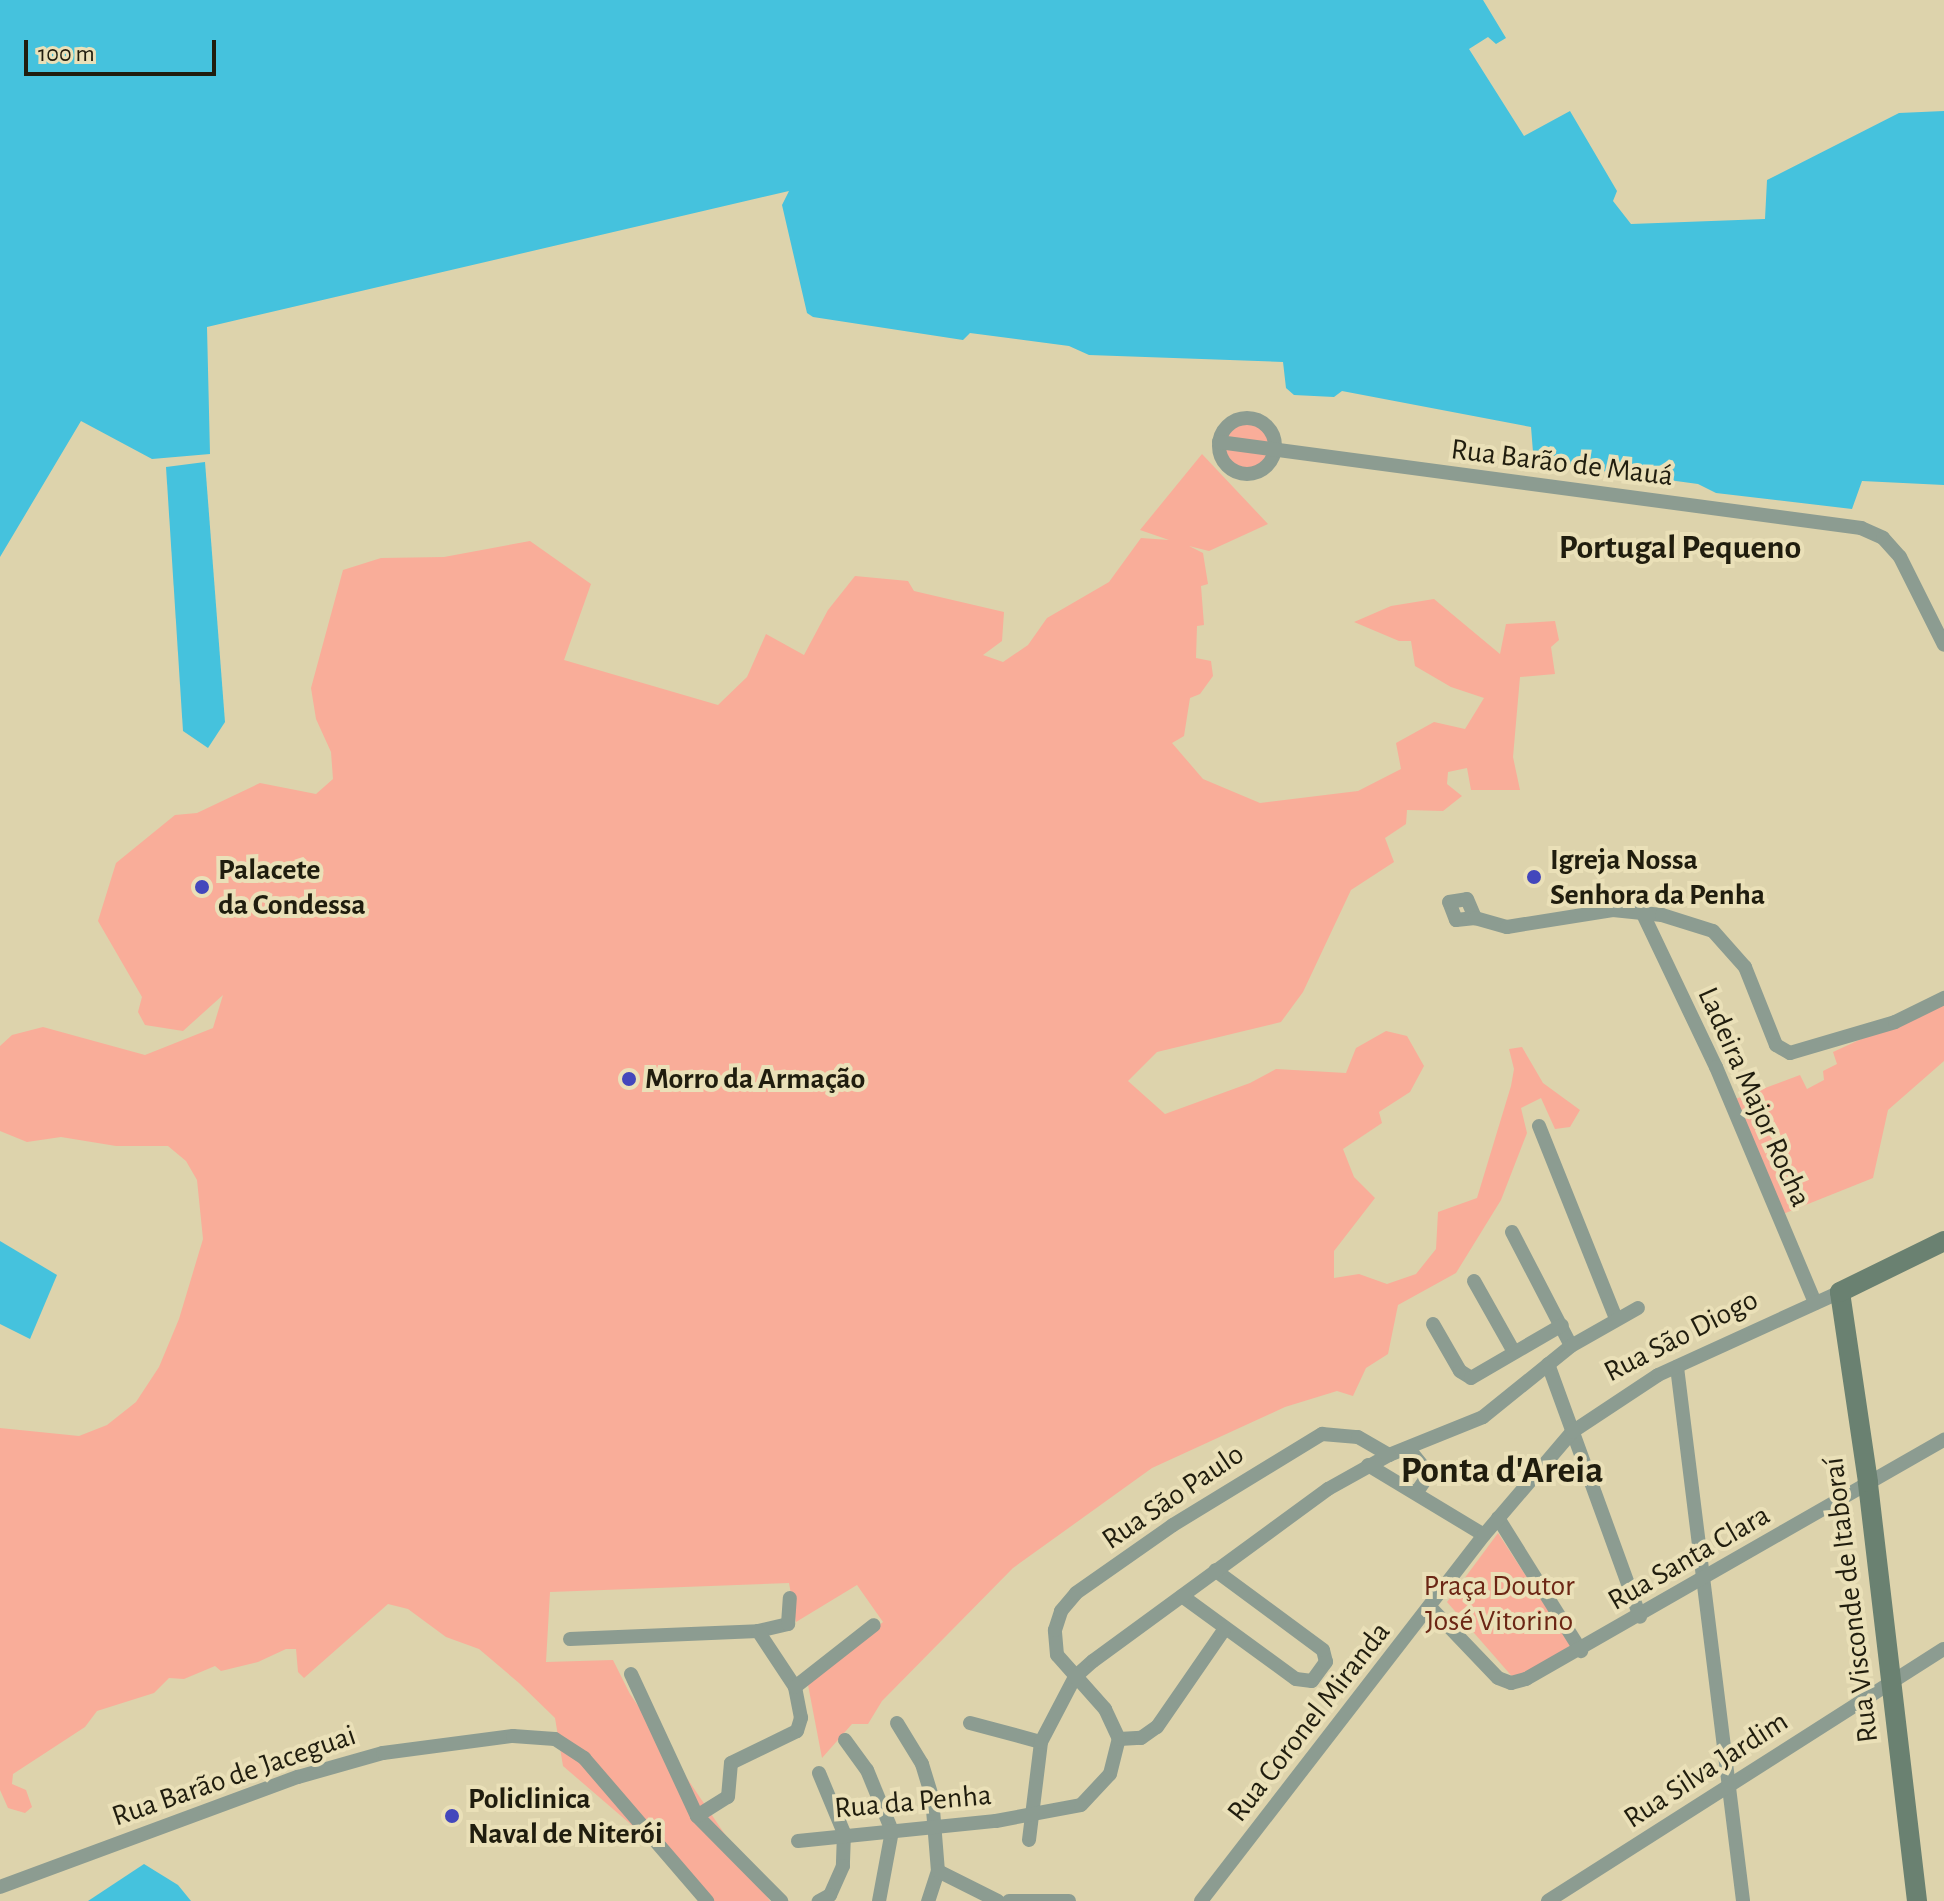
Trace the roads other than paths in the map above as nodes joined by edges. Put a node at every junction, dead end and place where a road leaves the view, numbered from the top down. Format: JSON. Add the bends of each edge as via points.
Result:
{"nodes":[{"id":1,"x":1219,"y":442,"type":"junction"},
{"id":2,"x":1276,"y":449,"type":"junction"},
{"id":3,"x":1944,"y":645,"type":"edge"},
{"id":4,"x":1642,"y":912,"type":"junction"},
{"id":5,"x":1480,"y":919,"type":"dead end"},
{"id":6,"x":1944,"y":998,"type":"edge"},
{"id":7,"x":1539,"y":1126,"type":"dead end"},
{"id":8,"x":1512,"y":1232,"type":"dead end"},
{"id":9,"x":1944,"y":1241,"type":"edge"},
{"id":10,"x":1474,"y":1281,"type":"dead end"},
{"id":11,"x":1840,"y":1292,"type":"junction"},
{"id":12,"x":1815,"y":1303,"type":"junction"},
{"id":13,"x":1638,"y":1308,"type":"dead end"},
{"id":14,"x":1616,"y":1319,"type":"junction"},
{"id":15,"x":1433,"y":1324,"type":"dead end"},
{"id":16,"x":1562,"y":1325,"type":"junction"},
{"id":17,"x":1571,"y":1346,"type":"junction"},
{"id":18,"x":1514,"y":1352,"type":"junction"},
{"id":19,"x":1548,"y":1364,"type":"junction"},
{"id":20,"x":1677,"y":1367,"type":"junction"},
{"id":21,"x":1572,"y":1432,"type":"junction"},
{"id":22,"x":1944,"y":1440,"type":"edge"},
{"id":23,"x":1408,"y":1448,"type":"junction"},
{"id":24,"x":1389,"y":1455,"type":"junction"},
{"id":25,"x":1368,"y":1465,"type":"junction"},
{"id":26,"x":1868,"y":1482,"type":"junction"},
{"id":27,"x":1417,"y":1492,"type":"junction"},
{"id":28,"x":1498,"y":1518,"type":"junction"},
{"id":29,"x":1484,"y":1535,"type":"junction"},
{"id":30,"x":1215,"y":1570,"type":"junction"},
{"id":31,"x":1705,"y":1578,"type":"junction"},
{"id":32,"x":1182,"y":1596,"type":"junction"},
{"id":33,"x":790,"y":1598,"type":"dead end"},
{"id":34,"x":1432,"y":1609,"type":"junction"},
{"id":35,"x":1640,"y":1617,"type":"junction"},
{"id":36,"x":874,"y":1625,"type":"dead end"},
{"id":37,"x":1224,"y":1630,"type":"junction"},
{"id":38,"x":758,"y":1631,"type":"junction"},
{"id":39,"x":570,"y":1639,"type":"dead end"},
{"id":40,"x":1944,"y":1649,"type":"edge"},
{"id":41,"x":1581,"y":1651,"type":"junction"},
{"id":42,"x":631,"y":1674,"type":"dead end"},
{"id":43,"x":1075,"y":1677,"type":"junction"},
{"id":44,"x":1892,"y":1682,"type":"junction"},
{"id":45,"x":795,"y":1687,"type":"junction"},
{"id":46,"x":897,"y":1723,"type":"dead end"},
{"id":47,"x":970,"y":1723,"type":"dead end"},
{"id":48,"x":1119,"y":1739,"type":"junction"},
{"id":49,"x":845,"y":1740,"type":"dead end"},
{"id":50,"x":1041,"y":1742,"type":"junction"},
{"id":51,"x":819,"y":1773,"type":"dead end"},
{"id":52,"x":1728,"y":1786,"type":"junction"},
{"id":53,"x":697,"y":1816,"type":"junction"},
{"id":54,"x":1032,"y":1816,"type":"junction"},
{"id":55,"x":937,"y":1825,"type":"junction"},
{"id":56,"x":892,"y":1831,"type":"junction"},
{"id":57,"x":844,"y":1833,"type":"junction"},
{"id":58,"x":1029,"y":1840,"type":"dead end"},
{"id":59,"x":798,"y":1841,"type":"dead end"},
{"id":60,"x":938,"y":1871,"type":"junction"},
{"id":61,"x":0,"y":1887,"type":"edge"},
{"id":62,"x":707,"y":1901,"type":"edge"},
{"id":63,"x":781,"y":1901,"type":"edge"},
{"id":64,"x":819,"y":1901,"type":"edge"},
{"id":65,"x":879,"y":1901,"type":"edge"},
{"id":66,"x":928,"y":1901,"type":"edge"},
{"id":67,"x":998,"y":1901,"type":"edge"},
{"id":68,"x":1009,"y":1901,"type":"edge"},
{"id":69,"x":1069,"y":1901,"type":"edge"},
{"id":70,"x":1201,"y":1901,"type":"edge"},
{"id":71,"x":1548,"y":1901,"type":"edge"},
{"id":72,"x":1743,"y":1901,"type":"edge"},
{"id":73,"x":1917,"y":1901,"type":"edge"}],
"edges":[{"from":1,"to":2,"type":"street","name":"Rua Barão de Mauá"},
{"from":1,"to":2,"type":"street","via":[[1228,425],[1246,417],[1271,430]]},
{"from":1,"to":2,"type":"street","via":[[1227,467],[1244,475],[1262,471]]},
{"from":2,"to":3,"type":"street","name":"Rua Barão de Mauá","via":[[1843,524],[1874,533],[1891,545]]},
{"from":4,"to":5,"type":"street","via":[[1613,910],[1520,928]]},
{"from":4,"to":6,"type":"street","via":[[1685,921],[1720,938],[1745,967],[1776,1045],[1790,1053],[1895,1022]]},
{"from":4,"to":12,"type":"street","name":"Ladeira Major Rocha","via":[[1716,1067]]},
{"from":7,"to":14,"type":"street"},
{"from":8,"to":16,"type":"street"},
{"from":9,"to":11,"type":"street","name":"Rua São Diogo"},
{"from":10,"to":18,"type":"street"},
{"from":11,"to":12,"type":"street","name":"Rua São Diogo"},
{"from":11,"to":26,"type":"street","name":"Rua Visconde de Itaboraí"},
{"from":12,"to":20,"type":"street","name":"Rua São Diogo"},
{"from":13,"to":14,"type":"street"},
{"from":14,"to":17,"type":"street"},
{"from":15,"to":18,"type":"street","via":[[1466,1377],[1477,1377]]},
{"from":16,"to":17,"type":"street"},
{"from":16,"to":18,"type":"street"},
{"from":17,"to":19,"type":"street"},
{"from":19,"to":21,"type":"street"},
{"from":19,"to":23,"type":"street","via":[[1483,1417]]},
{"from":20,"to":21,"type":"street","name":"Rua São Diogo","via":[[1620,1397]]},
{"from":20,"to":31,"type":"street"},
{"from":21,"to":28,"type":"street","name":"Rua São Diogo"},
{"from":21,"to":35,"type":"street"},
{"from":22,"to":26,"type":"street","name":"Rua Santa Clara"},
{"from":23,"to":24,"type":"street"},
{"from":23,"to":27,"type":"street","via":[[1429,1474]]},
{"from":24,"to":25,"type":"street"},
{"from":24,"to":43,"type":"street","name":"Rua São Paulo","via":[[1358,1437],[1322,1434],[1173,1525],[1076,1593],[1061,1611],[1053,1641]]},
{"from":25,"to":27,"type":"street"},
{"from":25,"to":30,"type":"street"},
{"from":26,"to":31,"type":"street","name":"Rua Santa Clara"},
{"from":26,"to":44,"type":"street","name":"Rua Visconde de Itaboraí"},
{"from":27,"to":29,"type":"street"},
{"from":28,"to":29,"type":"street","name":"Rua São Diogo"},
{"from":28,"to":41,"type":"street"},
{"from":29,"to":34,"type":"street","name":"Rua Coronel Miranda"},
{"from":30,"to":32,"type":"street"},
{"from":30,"to":37,"type":"street","via":[[1323,1650],[1326,1662],[1312,1681],[1303,1684]]},
{"from":31,"to":35,"type":"street","name":"Rua Santa Clara"},
{"from":31,"to":52,"type":"street"},
{"from":32,"to":37,"type":"street"},
{"from":32,"to":43,"type":"street"},
{"from":33,"to":38,"type":"street","via":[[788,1624]]},
{"from":34,"to":41,"type":"street","name":"Rua Santa Clara","via":[[1485,1666],[1511,1683]]},
{"from":34,"to":70,"type":"street","name":"Rua Coronel Miranda","via":[[1357,1696]]},
{"from":35,"to":41,"type":"street","name":"Rua Santa Clara"},
{"from":36,"to":45,"type":"street"},
{"from":37,"to":48,"type":"street","via":[[1157,1727],[1141,1738]]},
{"from":38,"to":39,"type":"street"},
{"from":38,"to":45,"type":"street"},
{"from":40,"to":44,"type":"street","name":"Rua Silva Jardim"},
{"from":42,"to":53,"type":"street"},
{"from":43,"to":48,"type":"street","via":[[1105,1709]]},
{"from":43,"to":50,"type":"street"},
{"from":44,"to":52,"type":"street","name":"Rua Silva Jardim"},
{"from":44,"to":73,"type":"street","name":"Rua Visconde de Itaboraí"},
{"from":45,"to":53,"type":"street","via":[[801,1718],[797,1731],[731,1763],[728,1797]]},
{"from":46,"to":55,"type":"street","via":[[922,1764]]},
{"from":47,"to":50,"type":"street"},
{"from":48,"to":54,"type":"street","name":"Rua da Penha","via":[[1110,1774],[1097,1794],[1062,1812]]},
{"from":49,"to":56,"type":"street","via":[[867,1770]]},
{"from":50,"to":54,"type":"street"},
{"from":51,"to":57,"type":"street"},
{"from":52,"to":71,"type":"street","name":"Rua Silva Jardim"},
{"from":52,"to":72,"type":"street"},
{"from":53,"to":63,"type":"street"},
{"from":54,"to":55,"type":"street","name":"Rua da Penha"},
{"from":54,"to":58,"type":"street"},
{"from":55,"to":56,"type":"street","name":"Rua da Penha"},
{"from":55,"to":60,"type":"street"},
{"from":56,"to":57,"type":"street","name":"Rua da Penha"},
{"from":56,"to":65,"type":"street"},
{"from":57,"to":59,"type":"street","name":"Rua da Penha"},
{"from":57,"to":64,"type":"street","via":[[843,1866],[830,1895]]},
{"from":60,"to":66,"type":"street"},
{"from":60,"to":67,"type":"street"},
{"from":61,"to":62,"type":"street","name":"Rua Barão de Jaceguai","via":[[298,1777],[383,1753],[513,1736],[555,1739],[584,1758],[611,1783]]},
{"from":68,"to":69,"type":"street"}]}
